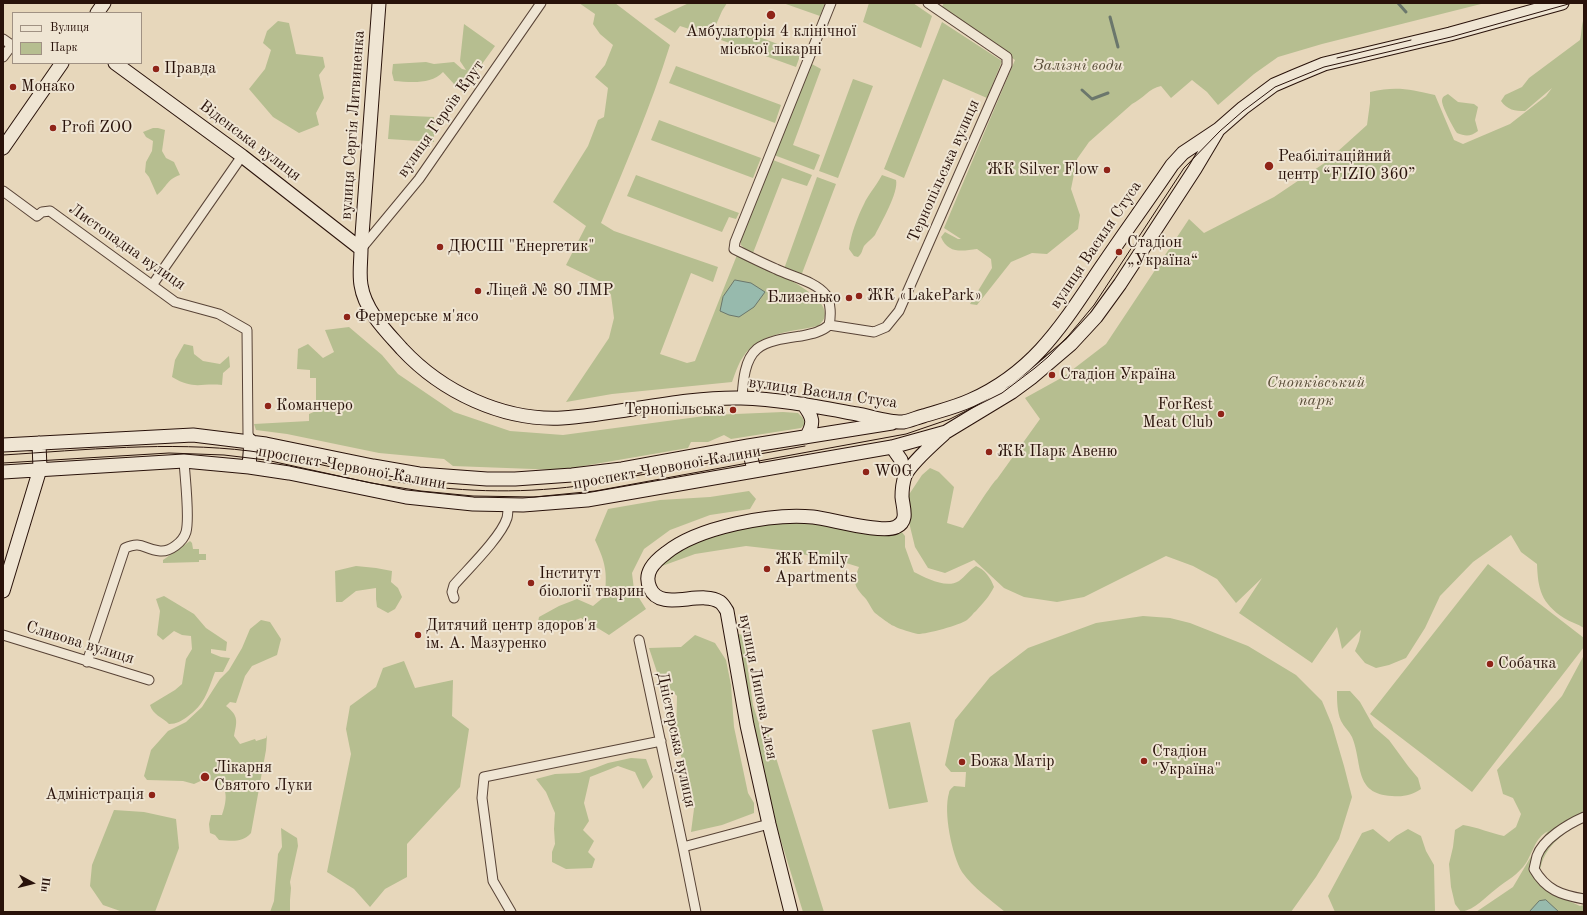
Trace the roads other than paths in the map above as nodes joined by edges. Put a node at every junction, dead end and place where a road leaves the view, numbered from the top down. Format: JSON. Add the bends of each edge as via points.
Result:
{"nodes":[{"id":1,"x":104,"y":3,"type":"edge"},
{"id":2,"x":379,"y":3,"type":"edge"},
{"id":3,"x":541,"y":3,"type":"edge"},
{"id":4,"x":831,"y":3,"type":"edge"},
{"id":5,"x":928,"y":3,"type":"edge"},
{"id":6,"x":1562,"y":3,"type":"edge"},
{"id":7,"x":98,"y":12,"type":"edge"},
{"id":8,"x":3,"y":39,"type":"edge"},
{"id":9,"x":12,"y":45,"type":"edge"},
{"id":10,"x":3,"y":57,"type":"edge"},
{"id":11,"x":62,"y":64,"type":"edge"},
{"id":12,"x":116,"y":64,"type":"edge"},
{"id":13,"x":1219,"y":128,"type":"junction"},
{"id":14,"x":3,"y":148,"type":"edge"},
{"id":15,"x":242,"y":156,"type":"junction"},
{"id":16,"x":3,"y":191,"type":"edge"},
{"id":17,"x":361,"y":249,"type":"junction"},
{"id":18,"x":153,"y":284,"type":"junction"},
{"id":19,"x":830,"y":325,"type":"junction"},
{"id":20,"x":742,"y":398,"type":"junction"},
{"id":21,"x":803,"y":404,"type":"junction"},
{"id":22,"x":902,"y":422,"type":"junction"},
{"id":23,"x":946,"y":432,"type":"junction"},
{"id":24,"x":806,"y":437,"type":"junction"},
{"id":25,"x":251,"y":441,"type":"junction"},
{"id":26,"x":38,"y":443,"type":"junction"},
{"id":27,"x":906,"y":444,"type":"joint"},
{"id":28,"x":3,"y":445,"type":"edge"},
{"id":29,"x":748,"y":446,"type":"junction"},
{"id":30,"x":892,"y":447,"type":"junction"},
{"id":31,"x":184,"y":461,"type":"junction"},
{"id":32,"x":249,"y":467,"type":"junction"},
{"id":33,"x":40,"y":469,"type":"junction"},
{"id":34,"x":754,"y":470,"type":"junction"},
{"id":35,"x":3,"y":472,"type":"edge"},
{"id":36,"x":905,"y":476,"type":"junction"},
{"id":37,"x":508,"y":505,"type":"junction"},
{"id":38,"x":3,"y":591,"type":"edge"},
{"id":39,"x":454,"y":598,"type":"dead end"},
{"id":40,"x":3,"y":635,"type":"edge"},
{"id":41,"x":639,"y":640,"type":"dead end"},
{"id":42,"x":87,"y":662,"type":"junction"},
{"id":43,"x":149,"y":680,"type":"dead end"},
{"id":44,"x":661,"y":741,"type":"junction"},
{"id":45,"x":1584,"y":817,"type":"edge"},
{"id":46,"x":769,"y":824,"type":"junction"},
{"id":47,"x":683,"y":847,"type":"junction"},
{"id":48,"x":1584,"y":899,"type":"edge"},
{"id":49,"x":511,"y":912,"type":"edge"},
{"id":50,"x":696,"y":912,"type":"edge"},
{"id":51,"x":791,"y":912,"type":"edge"}],
"edges":[{"from":1,"to":7,"type":"main road"},
{"from":2,"to":17,"type":"main road","name":"вулиця Сергія Литвиненка"},
{"from":3,"to":17,"type":"street","name":"вулиця Героїв Крут","via":[[419,179]]},
{"from":4,"to":19,"type":"street","via":[[734,249],[822,291],[829,302]]},
{"from":5,"to":19,"type":"street","name":"Тернопільська вулиця","via":[[1007,57],[1007,65],[899,311],[886,327],[874,332]]},
{"from":6,"to":13,"type":"main road","name":"вулиця Василя Стуса","via":[[1450,34],[1324,64],[1274,85]]},
{"from":8,"to":9,"type":"street"},
{"from":9,"to":10,"type":"street"},
{"from":11,"to":14,"type":"main road"},
{"from":12,"to":15,"type":"main road","name":"Віденська вулиця"},
{"from":13,"to":22,"type":"main road","name":"вулиця Василя Стуса","via":[[1183,152],[1172,165],[1070,314],[1044,348],[1029,362],[1003,382],[970,401]]},
{"from":13,"to":23,"type":"main road","name":"вулиця Василя Стуса","via":[[1124,277],[1084,331],[1012,392]]},
{"from":15,"to":17,"type":"main road","name":"Віденська вулиця"},
{"from":15,"to":18,"type":"street"},
{"from":16,"to":18,"type":"street","name":"Листопадна вулиця","via":[[37,216],[50,211]]},
{"from":17,"to":20,"type":"main road","name":"вулиця Василя Стуса","via":[[361,286],[365,300],[387,333],[434,378],[484,404],[524,415],[561,418],[700,399]]},
{"from":18,"to":25,"type":"street","name":"Листопадна вулиця","via":[[176,302],[219,314],[247,330],[248,434]]},
{"from":19,"to":20,"type":"street","via":[[811,334],[774,342],[757,349],[748,364]]},
{"from":20,"to":21,"type":"main road","name":"вулиця Василя Стуса"},
{"from":21,"to":22,"type":"main road","name":"вулиця Василя Стуса"},
{"from":21,"to":24,"type":"main road","via":[[812,420],[811,429]]},
{"from":22,"to":24,"type":"main road","name":"проспект Червоної Калини"},
{"from":23,"to":27,"type":"main road","name":"вулиця Василя Стуса"},
{"from":23,"to":36,"type":"main road"},
{"from":24,"to":29,"type":"main road","name":"проспект Червоної Калини"},
{"from":25,"to":26,"type":"main road","name":"проспект Червоної Калини","via":[[193,435]]},
{"from":25,"to":29,"type":"main road","name":"проспект Червоної Калини","via":[[413,473],[501,479],[546,478],[608,471]]},
{"from":25,"to":32,"type":"main road"},
{"from":26,"to":28,"type":"main road","name":"проспект Червоної Калини"},
{"from":26,"to":33,"type":"main road"},
{"from":27,"to":30,"type":"main road","name":"проспект Червоної Калини"},
{"from":29,"to":34,"type":"main road"},
{"from":30,"to":34,"type":"main road","name":"проспект Червоної Калини"},
{"from":30,"to":36,"type":"main road","via":[[901,460]]},
{"from":31,"to":32,"type":"main road","name":"проспект Червоної Калини"},
{"from":31,"to":33,"type":"main road","name":"проспект Червоної Калини"},
{"from":31,"to":42,"type":"street","via":[[186,532],[179,543],[169,550],[161,551],[134,544],[125,548]]},
{"from":32,"to":37,"type":"main road","name":"проспект Червоної Калини","via":[[406,497]]},
{"from":33,"to":35,"type":"main road","name":"проспект Червоної Калини"},
{"from":33,"to":38,"type":"main road"},
{"from":34,"to":37,"type":"main road","name":"проспект Червоної Калини","via":[[587,500]]},
{"from":36,"to":46,"type":"main road","name":"вулиця Липова Алея","via":[[902,497],[905,514],[896,528],[871,528],[814,517],[777,516],[737,524],[684,542],[667,552],[650,569],[650,588],[653,594],[660,598],[709,598],[719,601],[727,611],[747,725]]},
{"from":37,"to":39,"type":"street","via":[[508,516],[498,535],[454,585]]},
{"from":40,"to":42,"type":"street","name":"Сливова вулиця"},
{"from":41,"to":44,"type":"street","name":"Дністерська вулиця"},
{"from":42,"to":43,"type":"street","name":"Сливова вулиця"},
{"from":44,"to":47,"type":"street","name":"Дністерська вулиця"},
{"from":44,"to":49,"type":"street","via":[[484,777],[482,798],[493,881]]},
{"from":45,"to":48,"type":"street","via":[[1567,825],[1547,842],[1537,855],[1534,869],[1540,880],[1551,889],[1569,897]]},
{"from":46,"to":47,"type":"street"},
{"from":46,"to":51,"type":"main road","name":"вулиця Липова Алея"},
{"from":47,"to":50,"type":"street","name":"Дністерська вулиця"}]}
